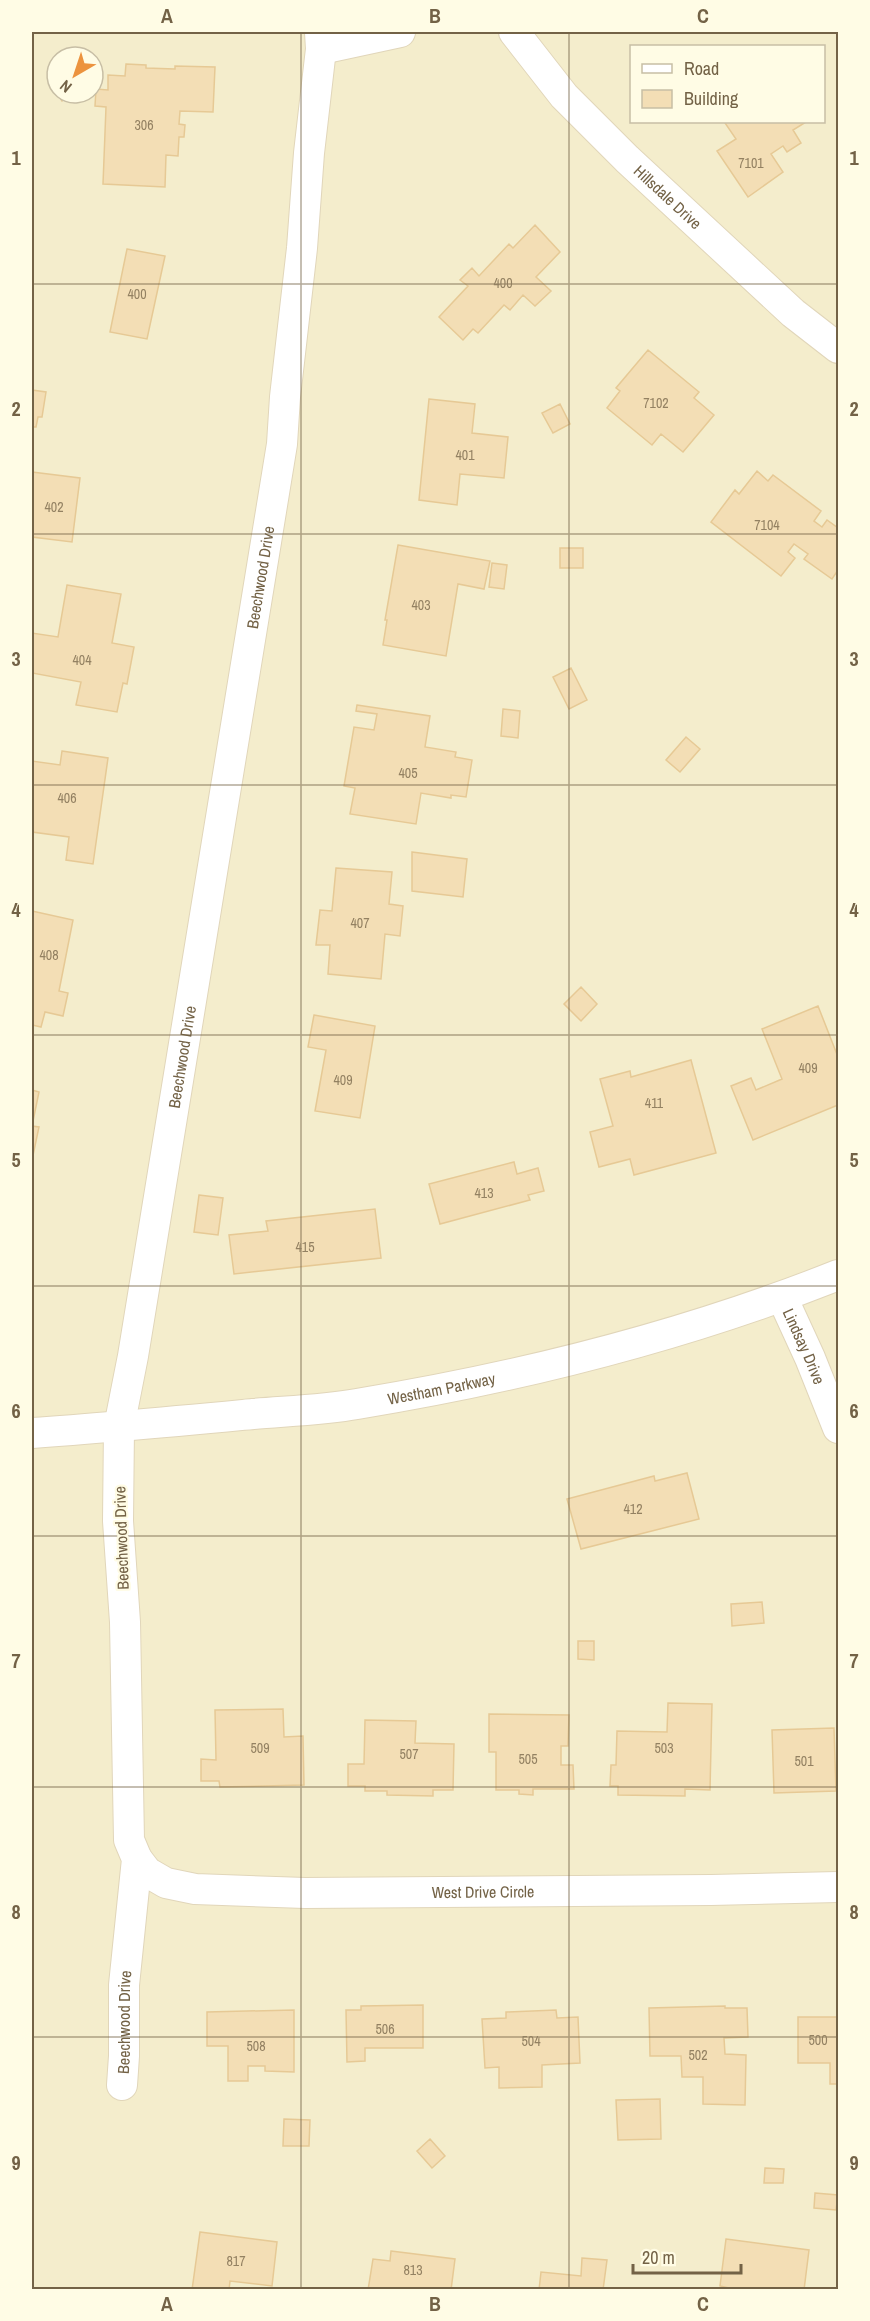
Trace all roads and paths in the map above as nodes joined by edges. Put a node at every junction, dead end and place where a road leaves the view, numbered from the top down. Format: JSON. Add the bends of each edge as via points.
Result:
{"nodes":[{"id":1,"x":400,"y":32,"type":"edge"},
{"id":2,"x":514,"y":32,"type":"edge"},
{"id":3,"x":321,"y":40,"type":"edge"},
{"id":4,"x":838,"y":348,"type":"edge"},
{"id":5,"x":838,"y":1275,"type":"edge"},
{"id":6,"x":782,"y":1297,"type":"junction"},
{"id":7,"x":119,"y":1427,"type":"junction"},
{"id":8,"x":838,"y":1428,"type":"edge"},
{"id":9,"x":32,"y":1433,"type":"edge"},
{"id":10,"x":137,"y":1859,"type":"junction"},
{"id":11,"x":838,"y":1887,"type":"edge"},
{"id":12,"x":122,"y":2085,"type":"dead end"}],
"edges":[{"from":1,"to":3,"type":"street"},
{"from":2,"to":4,"type":"street","name":"Hillsdale Drive","via":[[564,96],[627,159],[793,314]]},
{"from":3,"to":7,"type":"street","name":"Beechwood Drive","via":[[282,444]]},
{"from":5,"to":6,"type":"street","name":"Westham Parkway"},
{"from":6,"to":7,"type":"street","name":"Westham Parkway","via":[[515,1375],[355,1405]]},
{"from":6,"to":8,"type":"street","name":"Lindsay Drive"},
{"from":7,"to":9,"type":"street","name":"Westham Parkway"},
{"from":7,"to":10,"type":"street","name":"Beechwood Drive","via":[[118,1521],[125,1622],[129,1840]]},
{"from":10,"to":11,"type":"street","name":"West Drive Circle","via":[[147,1872],[166,1883],[217,1890],[305,1893]]},
{"from":10,"to":12,"type":"street","name":"Beechwood Drive","via":[[124,1985]]}]}
